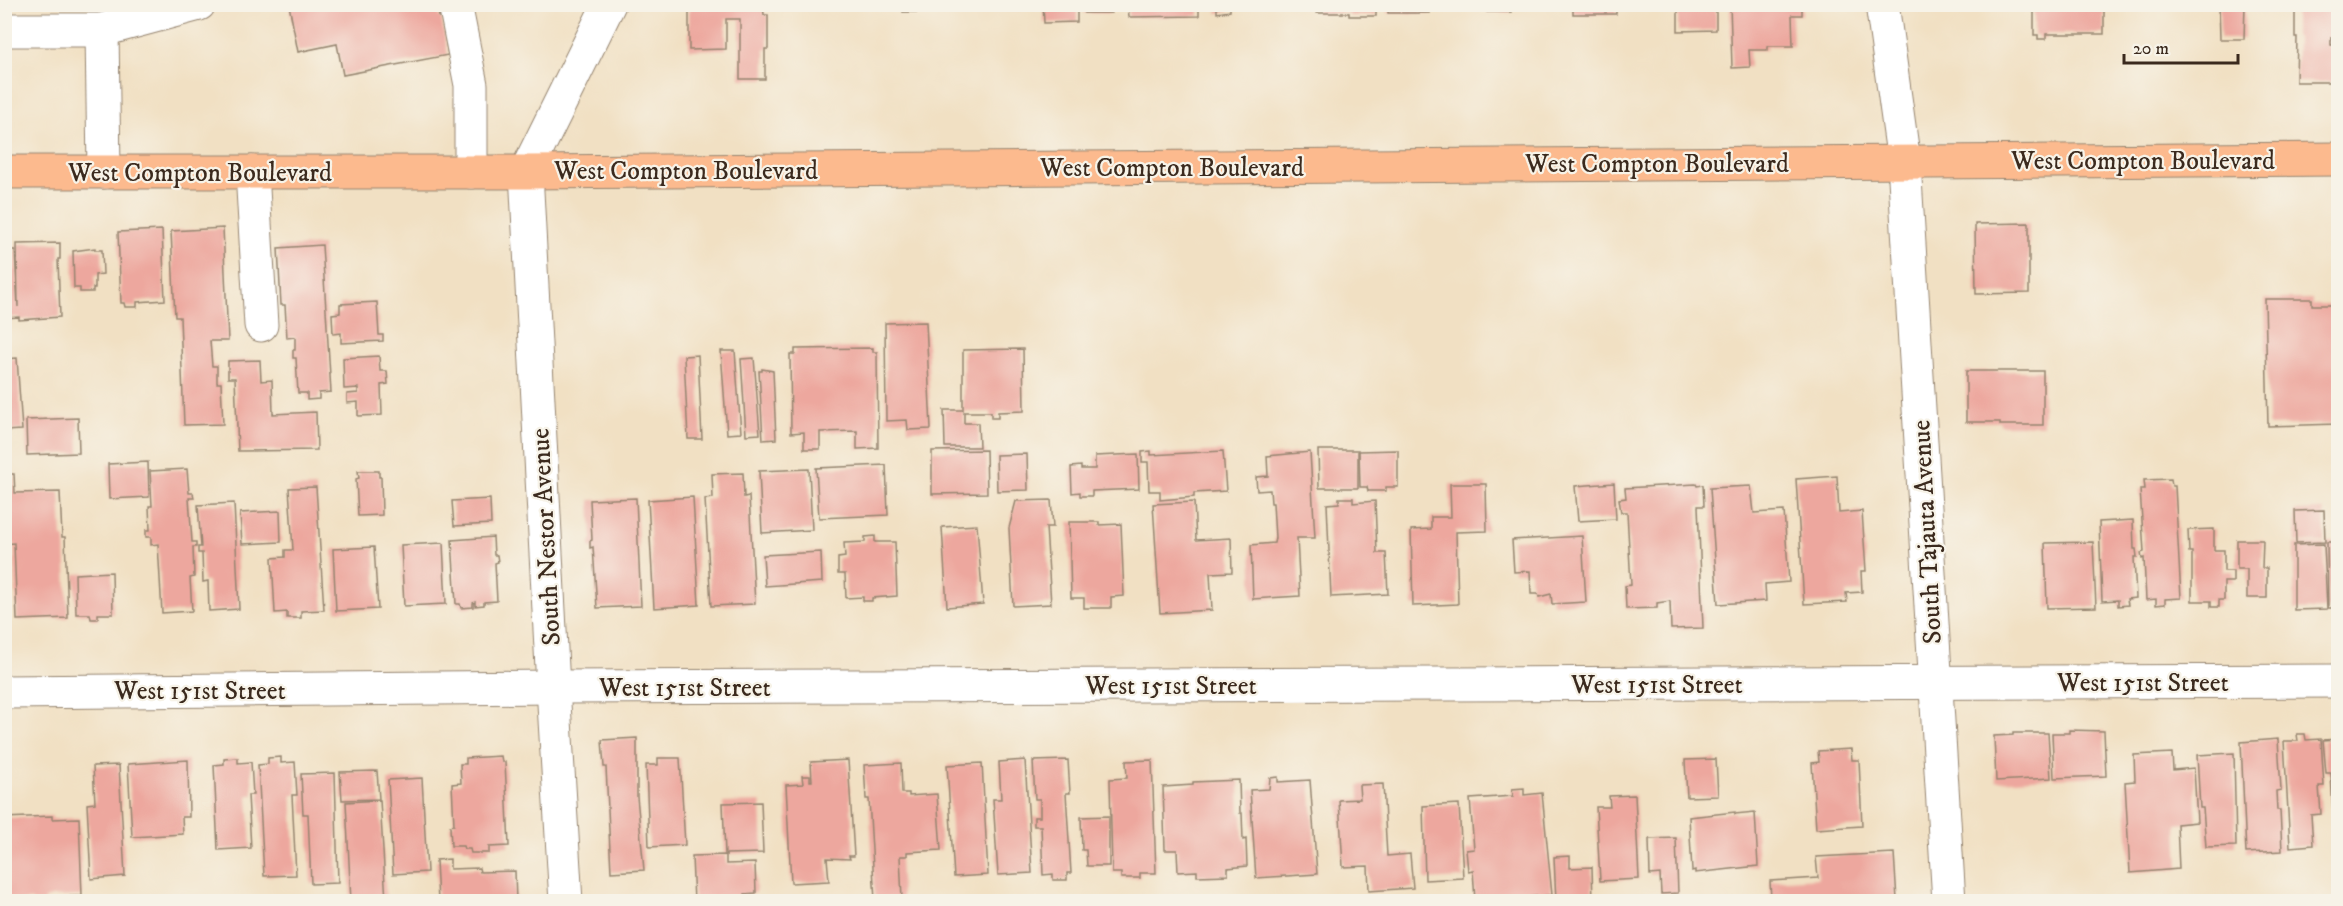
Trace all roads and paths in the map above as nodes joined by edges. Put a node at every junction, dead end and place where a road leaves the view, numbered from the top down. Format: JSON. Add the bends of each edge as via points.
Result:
{"nodes":[{"id":1,"x":199,"y":4,"type":"edge"},
{"id":2,"x":455,"y":4,"type":"edge"},
{"id":3,"x":609,"y":4,"type":"edge"},
{"id":4,"x":1882,"y":4,"type":"edge"},
{"id":5,"x":139,"y":12,"type":"edge"},
{"id":6,"x":4,"y":30,"type":"edge"},
{"id":7,"x":102,"y":30,"type":"junction"},
{"id":8,"x":2338,"y":159,"type":"edge"},
{"id":9,"x":1904,"y":162,"type":"junction"},
{"id":10,"x":4,"y":172,"type":"edge"},
{"id":11,"x":104,"y":172,"type":"junction"},
{"id":12,"x":252,"y":172,"type":"junction"},
{"id":13,"x":471,"y":172,"type":"junction"},
{"id":14,"x":526,"y":172,"type":"junction"},
{"id":15,"x":261,"y":325,"type":"dead end"},
{"id":16,"x":2338,"y":681,"type":"edge"},
{"id":17,"x":1934,"y":683,"type":"junction"},
{"id":18,"x":552,"y":687,"type":"junction"},
{"id":19,"x":4,"y":692,"type":"edge"},
{"id":20,"x":566,"y":902,"type":"edge"},
{"id":21,"x":1949,"y":902,"type":"edge"}],
"edges":[{"from":1,"to":5,"type":"street"},
{"from":2,"to":13,"type":"street","via":[[471,85]]},
{"from":3,"to":14,"type":"street"},
{"from":4,"to":9,"type":"street","name":"South Tajauta Avenue"},
{"from":5,"to":7,"type":"street"},
{"from":6,"to":7,"type":"street"},
{"from":7,"to":11,"type":"street"},
{"from":8,"to":9,"type":"main road","name":"West Compton Boulevard"},
{"from":9,"to":14,"type":"main road","name":"West Compton Boulevard"},
{"from":9,"to":17,"type":"street","name":"South Tajauta Avenue"},
{"from":10,"to":11,"type":"main road","name":"West Compton Boulevard"},
{"from":11,"to":12,"type":"main road","name":"West Compton Boulevard"},
{"from":12,"to":13,"type":"main road","name":"West Compton Boulevard"},
{"from":12,"to":15,"type":"street"},
{"from":13,"to":14,"type":"main road","name":"West Compton Boulevard"},
{"from":14,"to":18,"type":"street","name":"South Nestor Avenue"},
{"from":16,"to":17,"type":"street","name":"West 151st Street"},
{"from":17,"to":18,"type":"street","name":"West 151st Street"},
{"from":17,"to":21,"type":"street","name":"South Tajauta Avenue"},
{"from":18,"to":19,"type":"street","name":"West 151st Street"},
{"from":18,"to":20,"type":"street","name":"South Nestor Avenue"}]}
